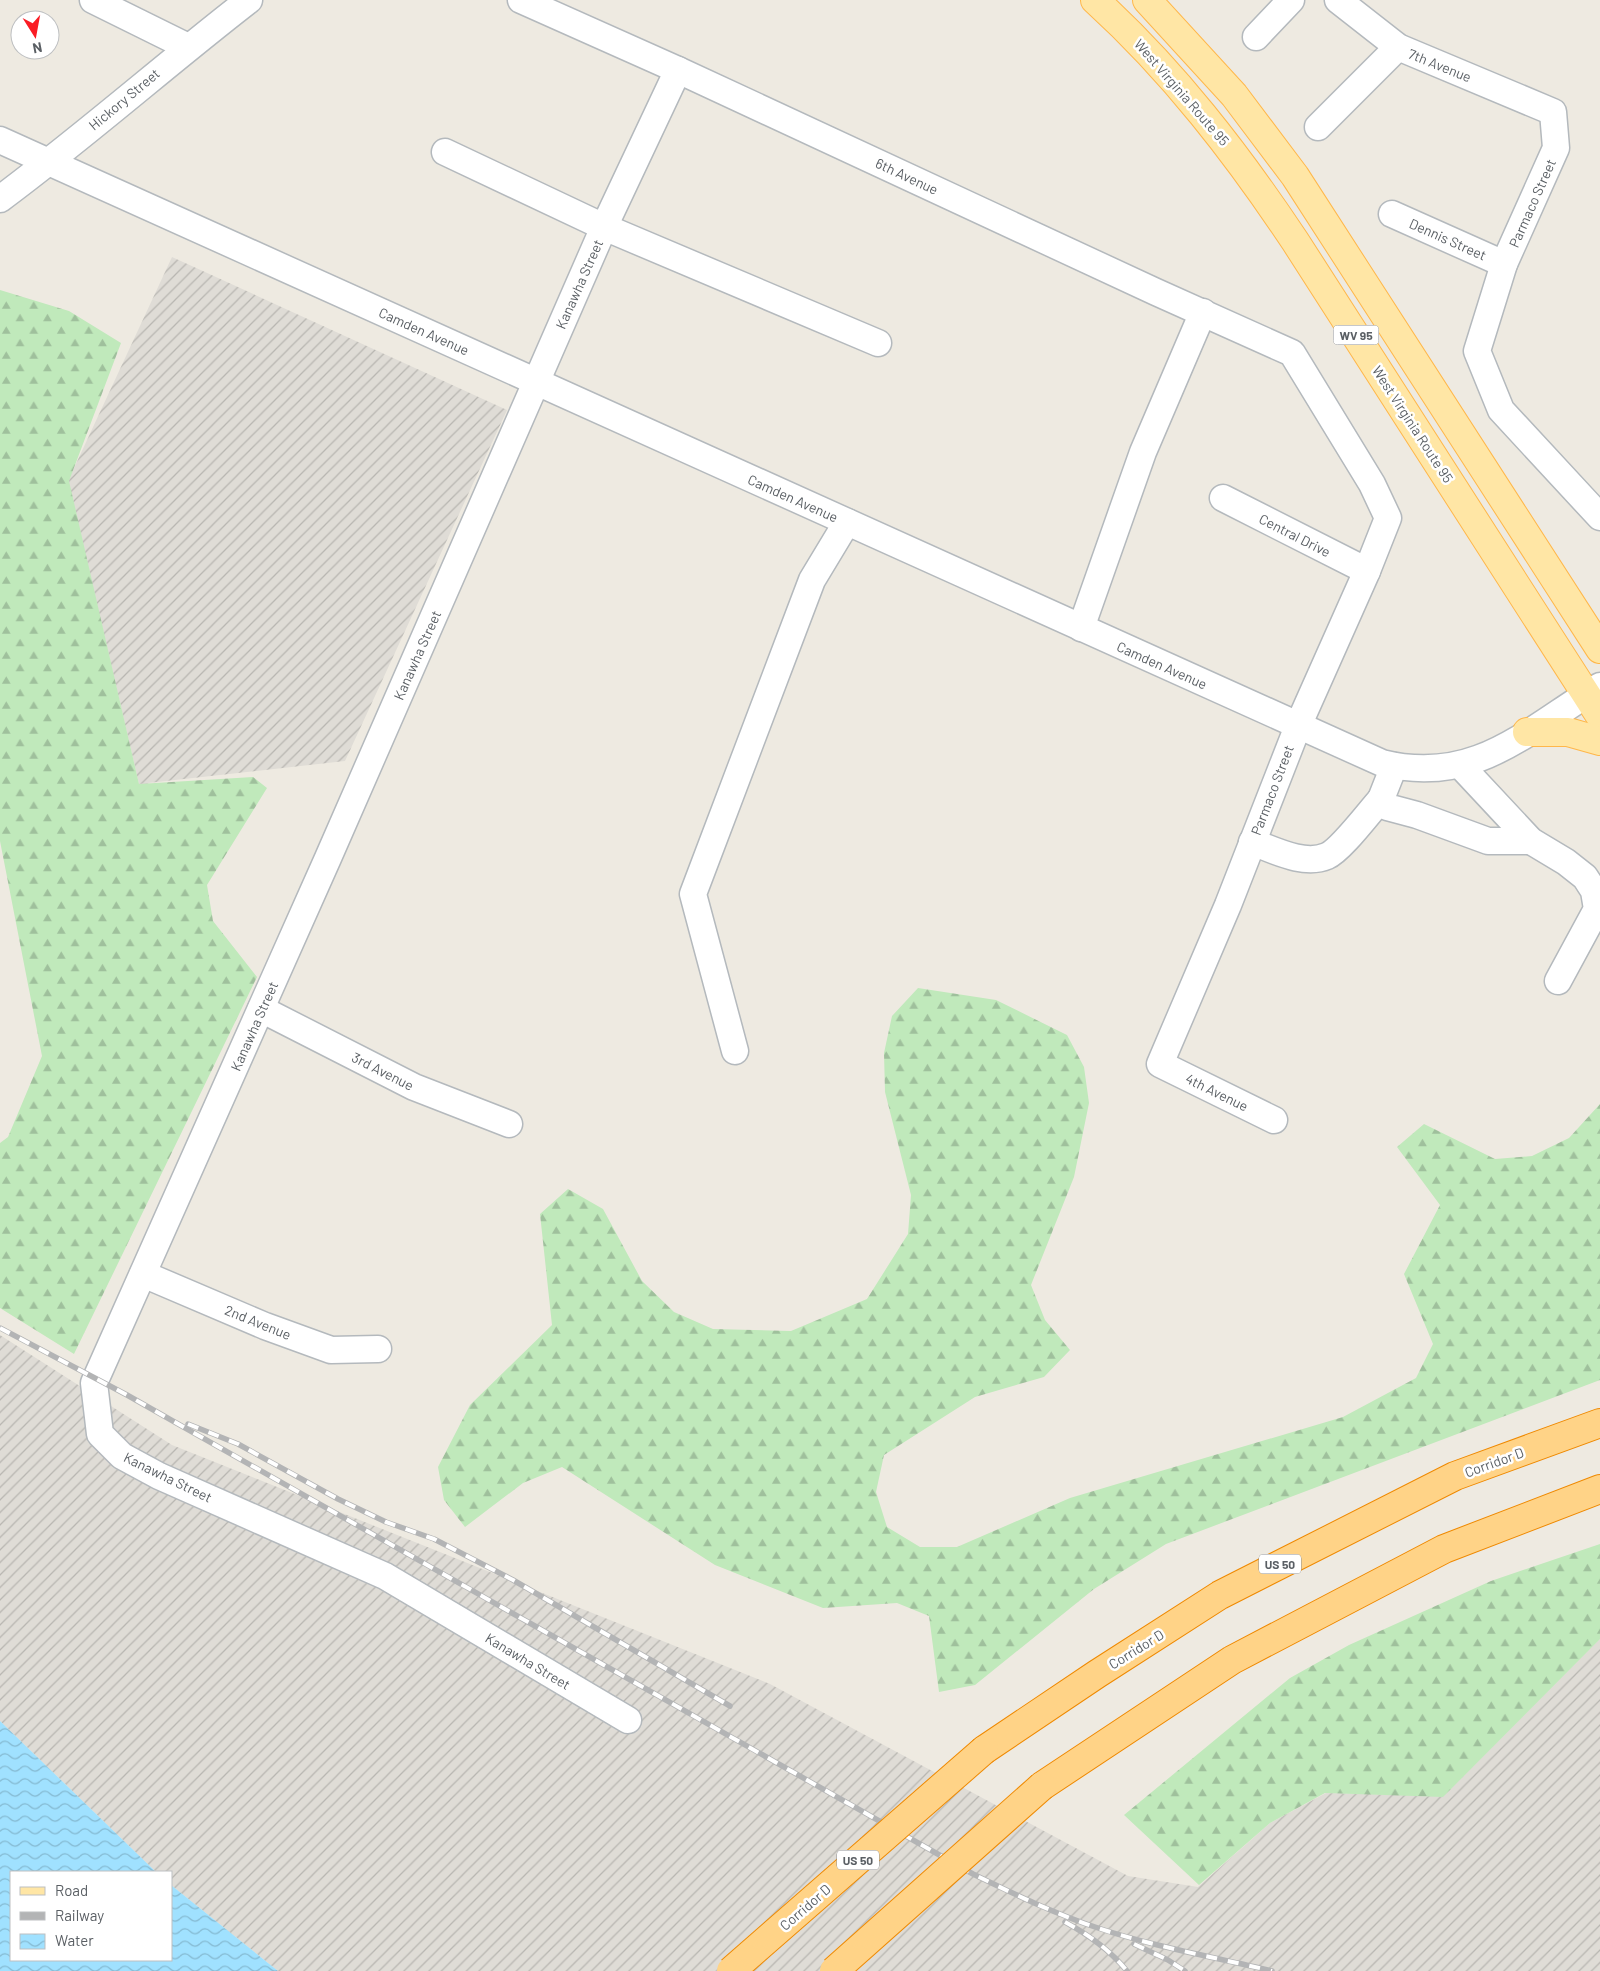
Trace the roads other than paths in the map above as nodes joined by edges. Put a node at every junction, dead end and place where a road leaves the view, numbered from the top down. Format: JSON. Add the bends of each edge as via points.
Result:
{"nodes":[{"id":1,"x":93,"y":0,"type":"edge"},
{"id":2,"x":249,"y":0,"type":"edge"},
{"id":3,"x":521,"y":0,"type":"edge"},
{"id":4,"x":1095,"y":0,"type":"edge"},
{"id":5,"x":1147,"y":0,"type":"edge"},
{"id":6,"x":1291,"y":0,"type":"edge"},
{"id":7,"x":1338,"y":0,"type":"edge"},
{"id":8,"x":1256,"y":37,"type":"dead end"},
{"id":9,"x":188,"y":47,"type":"junction"},
{"id":10,"x":1398,"y":47,"type":"junction"},
{"id":11,"x":678,"y":70,"type":"junction"},
{"id":12,"x":1553,"y":112,"type":"joint"},
{"id":13,"x":1318,"y":127,"type":"dead end"},
{"id":14,"x":0,"y":140,"type":"edge"},
{"id":15,"x":445,"y":152,"type":"dead end"},
{"id":16,"x":49,"y":163,"type":"junction"},
{"id":17,"x":0,"y":199,"type":"edge"},
{"id":18,"x":1392,"y":214,"type":"dead end"},
{"id":19,"x":604,"y":227,"type":"junction"},
{"id":20,"x":1504,"y":264,"type":"junction"},
{"id":21,"x":1203,"y":312,"type":"junction"},
{"id":22,"x":878,"y":343,"type":"dead end"},
{"id":23,"x":536,"y":382,"type":"junction"},
{"id":24,"x":1223,"y":498,"type":"dead end"},
{"id":25,"x":1600,"y":516,"type":"edge"},
{"id":26,"x":1388,"y":518,"type":"joint"},
{"id":27,"x":847,"y":522,"type":"junction"},
{"id":28,"x":1367,"y":572,"type":"junction"},
{"id":29,"x":1081,"y":628,"type":"junction"},
{"id":30,"x":1600,"y":649,"type":"edge"},
{"id":31,"x":1595,"y":699,"type":"edge"},
{"id":32,"x":1298,"y":726,"type":"junction"},
{"id":33,"x":1527,"y":732,"type":"junction"},
{"id":34,"x":1600,"y":742,"type":"edge"},
{"id":35,"x":1394,"y":766,"type":"junction"},
{"id":36,"x":1460,"y":766,"type":"junction"},
{"id":37,"x":1381,"y":799,"type":"junction"},
{"id":38,"x":1531,"y":841,"type":"junction"},
{"id":39,"x":1252,"y":842,"type":"junction"},
{"id":40,"x":1558,"y":981,"type":"dead end"},
{"id":41,"x":261,"y":1009,"type":"junction"},
{"id":42,"x":734,"y":1051,"type":"dead end"},
{"id":43,"x":1160,"y":1064,"type":"joint"},
{"id":44,"x":1274,"y":1120,"type":"dead end"},
{"id":45,"x":509,"y":1124,"type":"dead end"},
{"id":46,"x":143,"y":1274,"type":"junction"},
{"id":47,"x":378,"y":1349,"type":"dead end"},
{"id":48,"x":1600,"y":1423,"type":"edge"},
{"id":49,"x":1600,"y":1489,"type":"edge"},
{"id":50,"x":628,"y":1720,"type":"dead end"},
{"id":51,"x":731,"y":1971,"type":"edge"},
{"id":52,"x":834,"y":1971,"type":"edge"}],
"edges":[{"from":1,"to":9,"type":"street"},
{"from":2,"to":9,"type":"street","name":"Hickory Street"},
{"from":3,"to":11,"type":"street","name":"6th Avenue"},
{"from":4,"to":31,"type":"main road","name":"West Virginia Route 95","number":"WV 95","via":[[1162,67],[1253,178]]},
{"from":5,"to":30,"type":"main road","number":"WV 95","via":[[1234,94],[1295,176]]},
{"from":6,"to":8,"type":"street"},
{"from":7,"to":10,"type":"street","name":"7th Avenue"},
{"from":9,"to":16,"type":"street","name":"Hickory Street"},
{"from":10,"to":12,"type":"street","name":"7th Avenue"},
{"from":10,"to":13,"type":"street"},
{"from":11,"to":19,"type":"street","name":"Kanawha Street"},
{"from":11,"to":21,"type":"street","name":"6th Avenue"},
{"from":12,"to":20,"type":"street","name":"Parmaco Street","via":[[1556,148]]},
{"from":14,"to":16,"type":"street","name":"Camden Avenue"},
{"from":15,"to":19,"type":"street"},
{"from":16,"to":17,"type":"street","name":"Hickory Street"},
{"from":16,"to":23,"type":"street","name":"Camden Avenue"},
{"from":18,"to":20,"type":"street","name":"Dennis Street"},
{"from":19,"to":22,"type":"street"},
{"from":19,"to":23,"type":"street","name":"Kanawha Street"},
{"from":20,"to":25,"type":"street","name":"Parmaco Street","via":[[1477,350],[1501,410]]},
{"from":21,"to":26,"type":"street","name":"6th Avenue","via":[[1292,353],[1372,484]]},
{"from":21,"to":29,"type":"street","via":[[1144,452]]},
{"from":23,"to":27,"type":"street","name":"Camden Avenue"},
{"from":23,"to":41,"type":"street","name":"Kanawha Street"},
{"from":24,"to":28,"type":"street","name":"Central Drive"},
{"from":26,"to":28,"type":"street","name":"Parmaco Street"},
{"from":27,"to":29,"type":"street","name":"Camden Avenue"},
{"from":27,"to":42,"type":"street","via":[[812,580],[693,894]]},
{"from":28,"to":32,"type":"street","name":"Parmaco Street"},
{"from":29,"to":32,"type":"street","name":"Camden Avenue"},
{"from":31,"to":33,"type":"street","name":"Camden Avenue"},
{"from":32,"to":35,"type":"street","name":"Camden Avenue"},
{"from":32,"to":39,"type":"street","name":"Parmaco Street"},
{"from":33,"to":34,"type":"main road","via":[[1568,732]]},
{"from":33,"to":36,"type":"street","name":"Camden Avenue","via":[[1489,755]]},
{"from":35,"to":36,"type":"street","name":"Camden Avenue","via":[[1425,769]]},
{"from":35,"to":37,"type":"street"},
{"from":36,"to":38,"type":"street"},
{"from":37,"to":38,"type":"street","via":[[1387,807],[1488,841]]},
{"from":37,"to":39,"type":"street","via":[[1328,856],[1289,856]]},
{"from":38,"to":40,"type":"street","via":[[1586,877],[1594,891],[1597,909]]},
{"from":39,"to":43,"type":"street","name":"Parmaco Street"},
{"from":41,"to":45,"type":"street","name":"3rd Avenue","via":[[414,1088]]},
{"from":41,"to":46,"type":"street","name":"Kanawha Street"},
{"from":43,"to":44,"type":"street","name":"4th Avenue"},
{"from":46,"to":47,"type":"street","name":"2nd Avenue","via":[[331,1350]]},
{"from":46,"to":50,"type":"street","name":"Kanawha Street","via":[[94,1383],[100,1434],[122,1456],[159,1476],[385,1576]]},
{"from":48,"to":51,"type":"highway","name":"Corridor D","number":"US 50","bridge":true,"via":[[1455,1476],[1220,1595],[984,1750]]},
{"from":49,"to":52,"type":"highway","bridge":true,"via":[[1444,1549],[1232,1660],[1042,1786]]}]}
